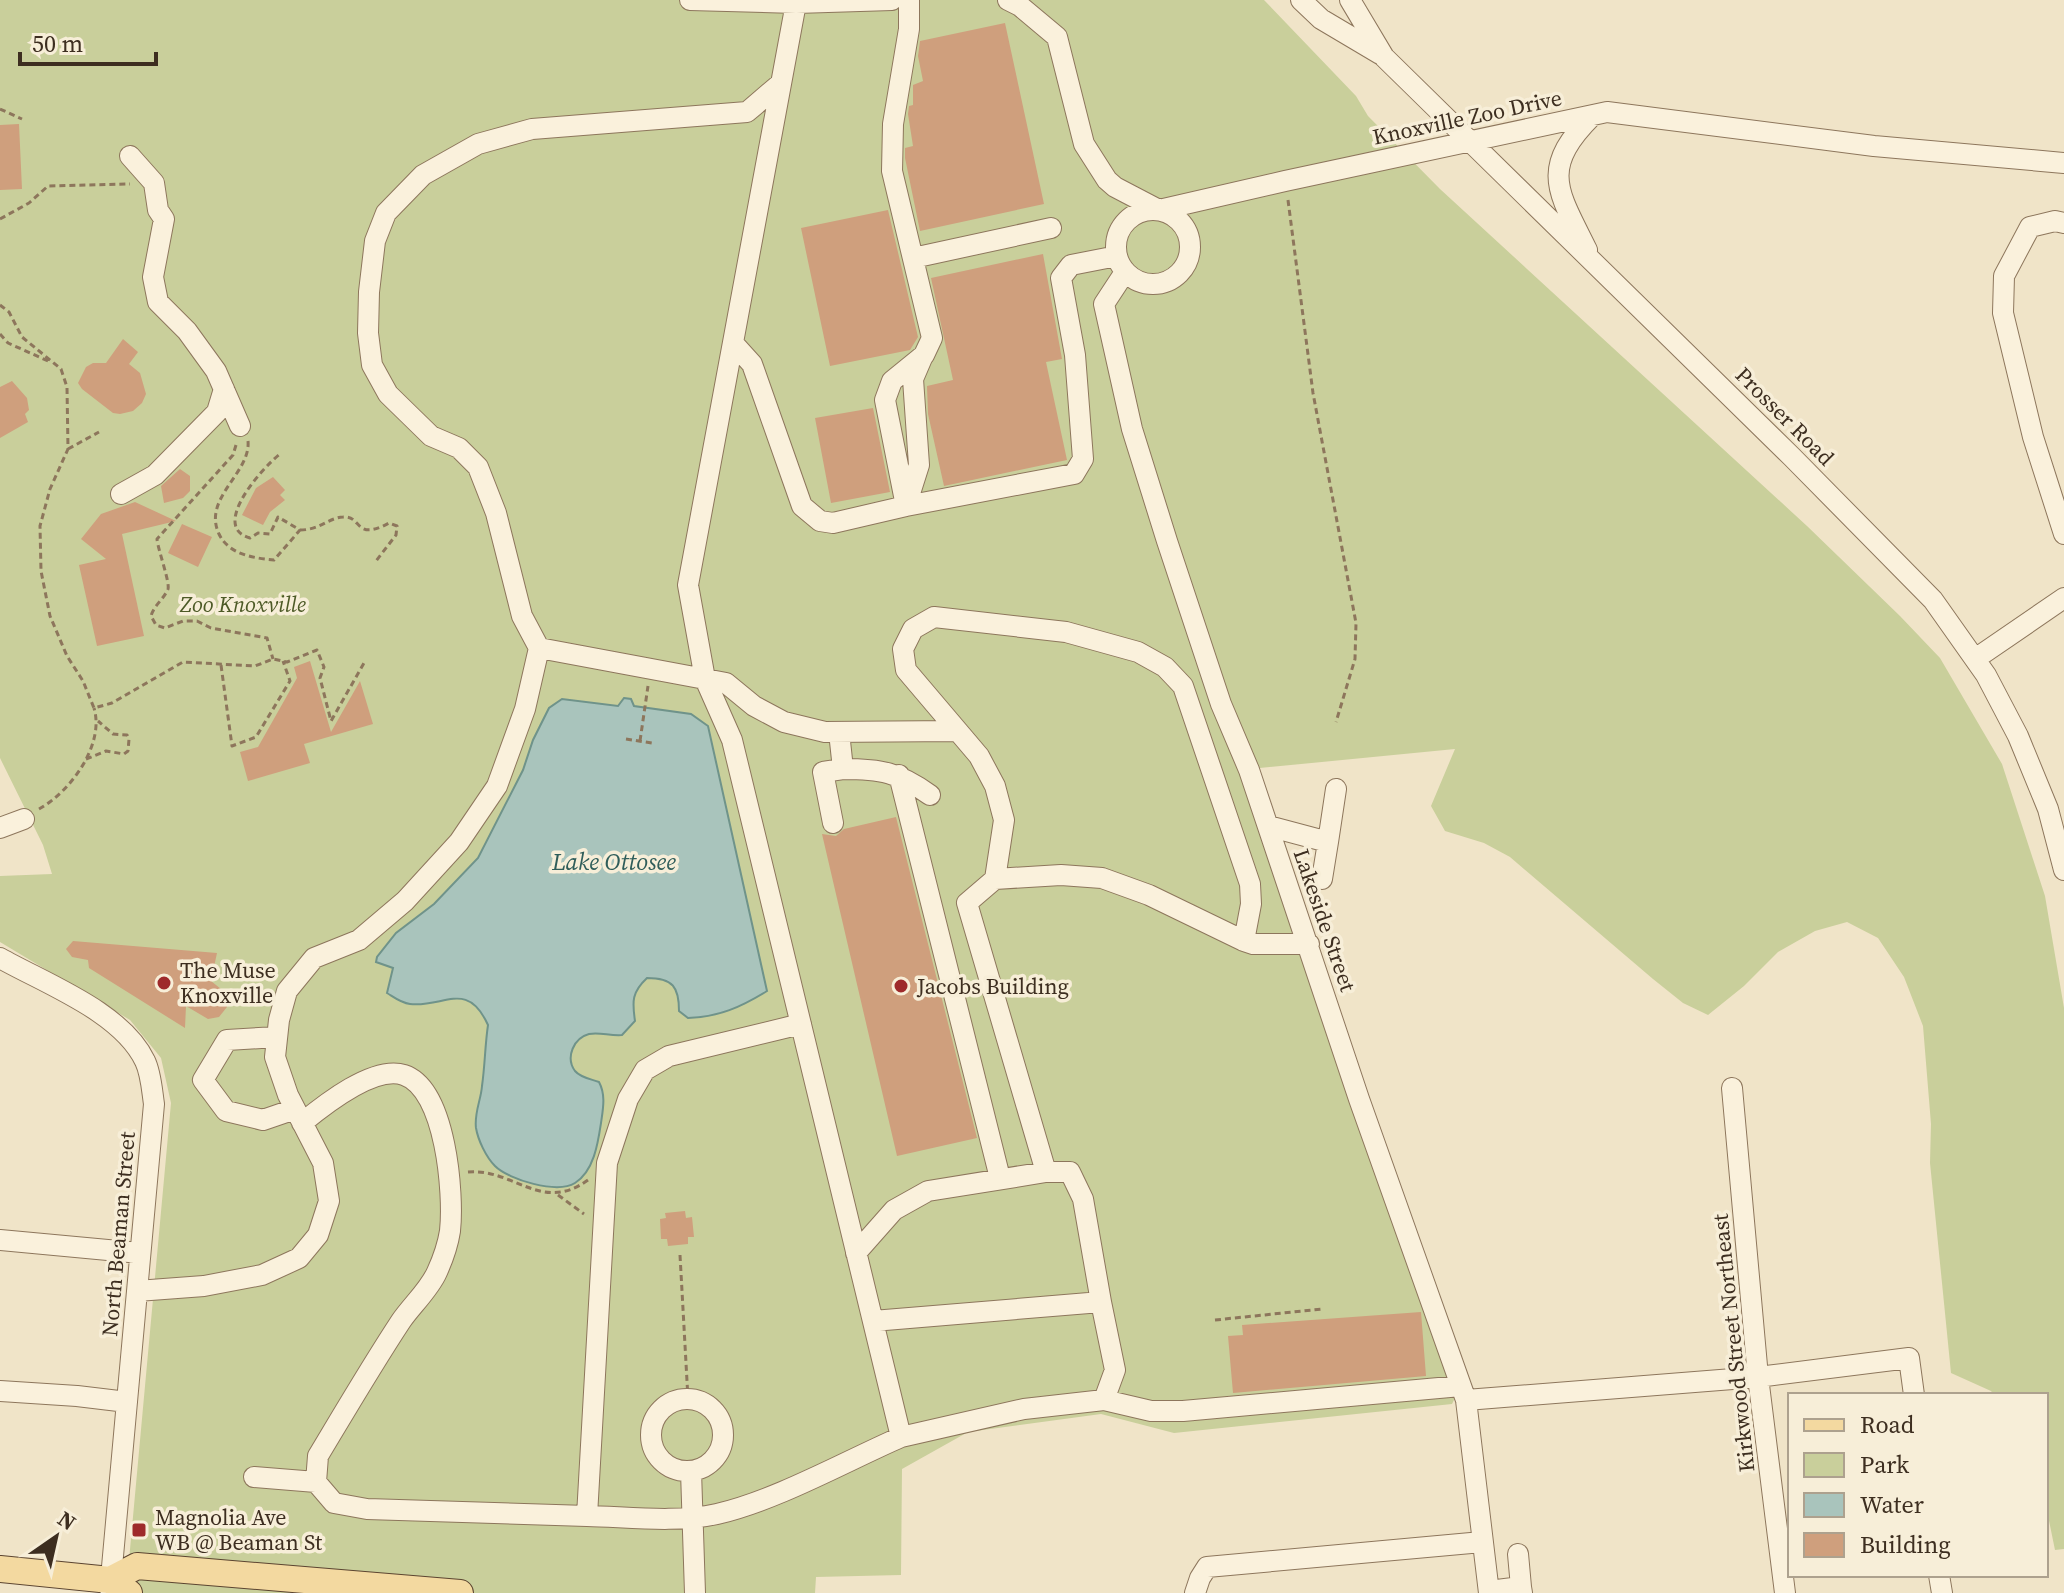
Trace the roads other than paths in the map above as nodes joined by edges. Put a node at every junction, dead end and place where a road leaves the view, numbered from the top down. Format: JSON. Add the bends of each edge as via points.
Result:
{"nodes":[{"id":1,"x":690,"y":0,"type":"edge"},
{"id":2,"x":892,"y":0,"type":"edge"},
{"id":3,"x":909,"y":0,"type":"edge"},
{"id":4,"x":1008,"y":0,"type":"edge"},
{"id":5,"x":1301,"y":0,"type":"edge"},
{"id":6,"x":1350,"y":0,"type":"edge"},
{"id":7,"x":796,"y":3,"type":"junction"},
{"id":8,"x":1384,"y":57,"type":"junction"},
{"id":9,"x":781,"y":83,"type":"junction"},
{"id":10,"x":1593,"y":115,"type":"junction"},
{"id":11,"x":1468,"y":141,"type":"junction"},
{"id":12,"x":130,"y":156,"type":"dead end"},
{"id":13,"x":2064,"y":163,"type":"edge"},
{"id":14,"x":1159,"y":210,"type":"junction"},
{"id":15,"x":2064,"y":223,"type":"edge"},
{"id":16,"x":1051,"y":228,"type":"dead end"},
{"id":17,"x":913,"y":258,"type":"junction"},
{"id":18,"x":1121,"y":264,"type":"junction"},
{"id":19,"x":1594,"y":265,"type":"junction"},
{"id":20,"x":733,"y":343,"type":"junction"},
{"id":21,"x":224,"y":389,"type":"junction"},
{"id":22,"x":240,"y":426,"type":"road end"},
{"id":23,"x":121,"y":494,"type":"dead end"},
{"id":24,"x":906,"y":506,"type":"junction"},
{"id":25,"x":2064,"y":534,"type":"edge"},
{"id":26,"x":2064,"y":598,"type":"edge"},
{"id":27,"x":539,"y":648,"type":"junction"},
{"id":28,"x":1975,"y":659,"type":"junction"},
{"id":29,"x":705,"y":679,"type":"junction"},
{"id":30,"x":957,"y":731,"type":"junction"},
{"id":31,"x":839,"y":732,"type":"junction"},
{"id":32,"x":843,"y":769,"type":"junction"},
{"id":33,"x":899,"y":775,"type":"junction"},
{"id":34,"x":1336,"y":789,"type":"dead end"},
{"id":35,"x":930,"y":795,"type":"dead end"},
{"id":36,"x":32,"y":814,"type":"road end"},
{"id":37,"x":833,"y":823,"type":"dead end"},
{"id":38,"x":1268,"y":826,"type":"junction"},
{"id":39,"x":0,"y":828,"type":"edge"},
{"id":40,"x":1306,"y":838,"type":"junction"},
{"id":41,"x":1328,"y":842,"type":"junction"},
{"id":42,"x":1280,"y":859,"type":"junction"},
{"id":43,"x":2064,"y":870,"type":"edge"},
{"id":44,"x":995,"y":879,"type":"junction"},
{"id":45,"x":1322,"y":879,"type":"dead end"},
{"id":46,"x":1244,"y":941,"type":"junction"},
{"id":47,"x":1309,"y":944,"type":"junction"},
{"id":48,"x":0,"y":958,"type":"edge"},
{"id":49,"x":801,"y":1024,"type":"junction"},
{"id":50,"x":277,"y":1037,"type":"junction"},
{"id":51,"x":1732,"y":1088,"type":"dead end"},
{"id":52,"x":298,"y":1116,"type":"junction"},
{"id":53,"x":1046,"y":1172,"type":"junction"},
{"id":54,"x":1000,"y":1178,"type":"junction"},
{"id":55,"x":0,"y":1240,"type":"edge"},
{"id":56,"x":140,"y":1253,"type":"junction"},
{"id":57,"x":856,"y":1253,"type":"junction"},
{"id":58,"x":137,"y":1291,"type":"junction"},
{"id":59,"x":1101,"y":1302,"type":"junction"},
{"id":60,"x":873,"y":1321,"type":"junction"},
{"id":61,"x":1758,"y":1377,"type":"junction"},
{"id":62,"x":0,"y":1391,"type":"edge"},
{"id":63,"x":1464,"y":1393,"type":"junction"},
{"id":64,"x":1914,"y":1393,"type":"edge"},
{"id":65,"x":1104,"y":1400,"type":"junction"},
{"id":66,"x":127,"y":1402,"type":"junction"},
{"id":67,"x":901,"y":1437,"type":"junction"},
{"id":68,"x":691,"y":1471,"type":"junction"},
{"id":69,"x":254,"y":1477,"type":"dead end"},
{"id":70,"x":316,"y":1482,"type":"junction"},
{"id":71,"x":587,"y":1516,"type":"junction"},
{"id":72,"x":691,"y":1516,"type":"junction"},
{"id":73,"x":1482,"y":1542,"type":"junction"},
{"id":74,"x":1518,"y":1554,"type":"dead end"},
{"id":75,"x":0,"y":1569,"type":"edge"},
{"id":76,"x":116,"y":1589,"type":"edge"},
{"id":77,"x":1521,"y":1590,"type":"edge"},
{"id":78,"x":1489,"y":1592,"type":"edge"},
{"id":79,"x":460,"y":1593,"type":"edge"},
{"id":80,"x":695,"y":1593,"type":"edge"},
{"id":81,"x":1195,"y":1593,"type":"edge"},
{"id":82,"x":1785,"y":1593,"type":"edge"}],
"edges":[{"from":1,"to":7,"type":"street"},
{"from":2,"to":7,"type":"street"},
{"from":3,"to":17,"type":"street","via":[[892,171]]},
{"from":4,"to":14,"type":"street","via":[[1057,37],[1084,144],[1107,180]]},
{"from":5,"to":8,"type":"street","name":"Prosser Road","via":[[1321,19]]},
{"from":6,"to":8,"type":"street","name":"Prosser Road"},
{"from":7,"to":9,"type":"street"},
{"from":8,"to":11,"type":"street","name":"Prosser Road"},
{"from":9,"to":20,"type":"street"},
{"from":9,"to":27,"type":"street","via":[[747,112],[532,129],[478,144],[423,175],[386,213],[375,241],[369,292],[372,365],[388,394],[431,436],[459,448],[478,467],[496,513],[522,616]]},
{"from":10,"to":11,"type":"street","name":"Knoxville Zoo Drive"},
{"from":10,"to":13,"type":"street","name":"Knoxville Zoo Drive","via":[[1607,112],[1874,146]]},
{"from":10,"to":19,"type":"street","via":[[1574,134],[1558,165],[1567,208]]},
{"from":11,"to":14,"type":"street","name":"Knoxville Zoo Drive"},
{"from":11,"to":19,"type":"street","name":"Prosser Road"},
{"from":12,"to":21,"type":"street","via":[[154,183],[164,219],[153,277],[158,302],[187,331]]},
{"from":14,"to":18,"type":"street","via":[[1129,218],[1116,238]]},
{"from":14,"to":18,"type":"street","via":[[1174,216],[1189,236],[1182,272],[1159,284],[1146,284]]},
{"from":15,"to":25,"type":"street","via":[[2030,227],[2004,276],[2003,313],[2033,437]]},
{"from":16,"to":17,"type":"street"},
{"from":17,"to":24,"type":"street","via":[[932,338],[924,355],[892,381],[885,400]]},
{"from":18,"to":24,"type":"street","via":[[1071,265],[1061,278],[1075,355],[1083,459],[1074,474]]},
{"from":18,"to":38,"type":"street","name":"Lakeside Street","via":[[1104,304],[1132,429],[1221,704]]},
{"from":19,"to":28,"type":"street","name":"Prosser Road","via":[[1910,576]]},
{"from":20,"to":24,"type":"street","via":[[752,364],[802,506],[820,521],[833,523]]},
{"from":20,"to":29,"type":"street","via":[[688,585]]},
{"from":21,"to":22,"type":"street"},
{"from":21,"to":23,"type":"street","via":[[217,412],[207,423],[155,475]]},
{"from":26,"to":28,"type":"street"},
{"from":27,"to":29,"type":"street"},
{"from":27,"to":50,"type":"street","via":[[525,709],[489,798],[459,842],[405,901],[359,940],[314,958],[287,991]]},
{"from":28,"to":43,"type":"street","name":"Prosser Road","via":[[2032,766]]},
{"from":29,"to":31,"type":"street","via":[[726,683],[784,722]]},
{"from":29,"to":49,"type":"street","via":[[732,740]]},
{"from":30,"to":31,"type":"street"},
{"from":30,"to":44,"type":"street","via":[[995,786],[1004,820]]},
{"from":30,"to":46,"type":"street","via":[[906,670],[903,649],[913,629],[934,617],[1066,632],[1138,652],[1165,667],[1183,686],[1250,884]]},
{"from":31,"to":32,"type":"street"},
{"from":32,"to":33,"type":"street","via":[[881,769]]},
{"from":32,"to":37,"type":"street","via":[[823,772]]},
{"from":33,"to":35,"type":"street"},
{"from":33,"to":54,"type":"street"},
{"from":34,"to":41,"type":"street"},
{"from":36,"to":39,"type":"street"},
{"from":38,"to":40,"type":"street"},
{"from":38,"to":42,"type":"street","name":"Lakeside Street"},
{"from":40,"to":41,"type":"street"},
{"from":40,"to":42,"type":"street"},
{"from":41,"to":45,"type":"street"},
{"from":42,"to":47,"type":"street","name":"Lakeside Street"},
{"from":44,"to":46,"type":"street","via":[[1102,878]]},
{"from":44,"to":53,"type":"street","via":[[967,903]]},
{"from":46,"to":47,"type":"street"},
{"from":47,"to":63,"type":"street","name":"Lakeside Street"},
{"from":48,"to":56,"type":"street","name":"North Beaman Street","via":[[122,1029],[146,1062],[154,1104]]},
{"from":49,"to":57,"type":"street"},
{"from":49,"to":71,"type":"street","via":[[669,1056],[645,1070],[628,1099],[607,1163]]},
{"from":50,"to":52,"type":"street","via":[[275,1057]]},
{"from":50,"to":52,"type":"street","via":[[227,1040],[203,1080],[226,1111],[263,1120]]},
{"from":51,"to":61,"type":"street","name":"Kirkwood Street Northeast"},
{"from":52,"to":58,"type":"street","via":[[323,1163],[329,1201],[318,1235],[299,1258],[262,1275]]},
{"from":52,"to":70,"type":"street","via":[[367,1080],[401,1074],[429,1096],[448,1174],[450,1232],[436,1274],[402,1319],[318,1456]]},
{"from":53,"to":54,"type":"street"},
{"from":53,"to":59,"type":"street","via":[[1070,1172],[1083,1199]]},
{"from":54,"to":57,"type":"street","via":[[928,1191],[894,1210]]},
{"from":55,"to":56,"type":"street"},
{"from":56,"to":58,"type":"street","name":"North Beaman Street"},
{"from":57,"to":60,"type":"street"},
{"from":58,"to":66,"type":"street","name":"North Beaman Street"},
{"from":59,"to":60,"type":"street"},
{"from":59,"to":65,"type":"street","via":[[1115,1370]]},
{"from":60,"to":67,"type":"street"},
{"from":61,"to":63,"type":"street"},
{"from":61,"to":64,"type":"street","via":[[1909,1358]]},
{"from":61,"to":82,"type":"street","name":"Kirkwood Street Northeast"},
{"from":62,"to":66,"type":"street"},
{"from":63,"to":65,"type":"street","via":[[1183,1411],[1151,1411]]},
{"from":63,"to":73,"type":"street","name":"Lakeside Street"},
{"from":65,"to":67,"type":"street","via":[[1024,1409]]},
{"from":66,"to":76,"type":"street","name":"North Beaman Street"},
{"from":67,"to":72,"type":"street","via":[[774,1494],[717,1514]]},
{"from":68,"to":68,"type":"street","via":[[668,1466],[651,1437],[652,1425],[665,1406],[688,1399],[718,1417],[723,1441],[702,1468]]},
{"from":68,"to":72,"type":"street"},
{"from":69,"to":70,"type":"street"},
{"from":70,"to":71,"type":"street","via":[[334,1503],[367,1509]]},
{"from":71,"to":72,"type":"street"},
{"from":72,"to":80,"type":"street"},
{"from":73,"to":78,"type":"street","name":"Lakeside Street"},
{"from":73,"to":81,"type":"street","via":[[1207,1567]]},
{"from":74,"to":77,"type":"street"},
{"from":75,"to":76,"type":"main road"},
{"from":76,"to":79,"type":"main road","via":[[137,1566]]},
{"from":77,"to":78,"type":"street"}]}
